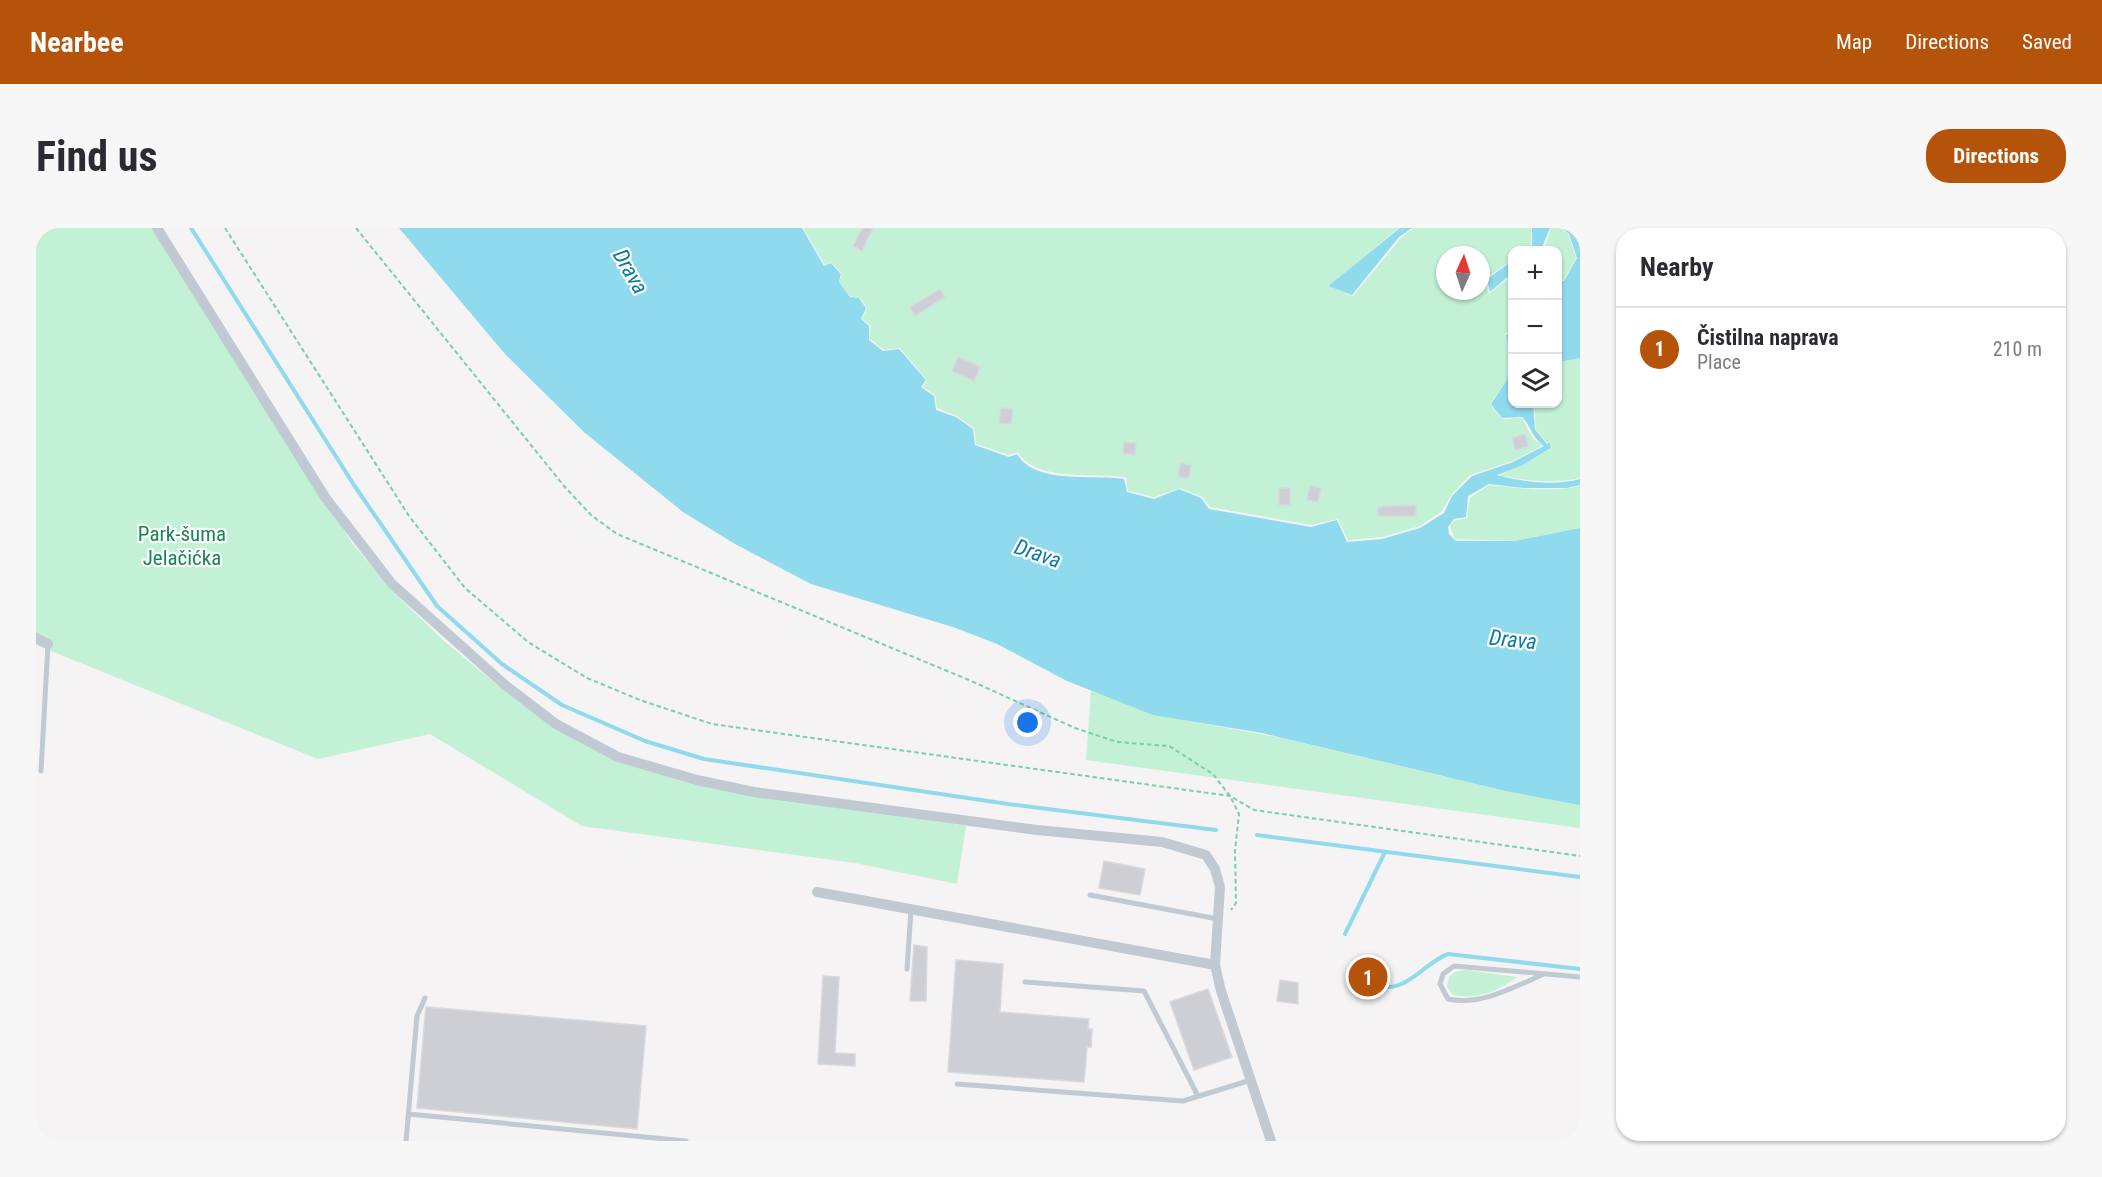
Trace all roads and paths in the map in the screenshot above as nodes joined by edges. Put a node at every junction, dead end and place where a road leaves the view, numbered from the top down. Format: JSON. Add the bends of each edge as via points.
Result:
{"nodes":[{"id":1,"x":158,"y":228,"type":"edge"},
{"id":2,"x":225,"y":228,"type":"edge"},
{"id":3,"x":356,"y":228,"type":"edge"},
{"id":4,"x":36,"y":638,"type":"edge"},
{"id":5,"x":48,"y":644,"type":"joint"},
{"id":6,"x":41,"y":771,"type":"dead end"},
{"id":7,"x":1230,"y":796,"type":"junction"},
{"id":8,"x":1580,"y":856,"type":"edge"},
{"id":9,"x":817,"y":892,"type":"dead end"},
{"id":10,"x":1090,"y":895,"type":"dead end"},
{"id":11,"x":911,"y":908,"type":"junction"},
{"id":12,"x":1220,"y":920,"type":"junction"},
{"id":13,"x":1215,"y":964,"type":"junction"},
{"id":14,"x":907,"y":969,"type":"dead end"},
{"id":15,"x":1544,"y":974,"type":"junction"},
{"id":16,"x":1580,"y":977,"type":"edge"},
{"id":17,"x":1026,"y":982,"type":"dead end"},
{"id":18,"x":425,"y":998,"type":"dead end"},
{"id":19,"x":1251,"y":1080,"type":"junction"},
{"id":20,"x":957,"y":1084,"type":"dead end"},
{"id":21,"x":1198,"y":1096,"type":"junction"},
{"id":22,"x":409,"y":1114,"type":"junction"},
{"id":23,"x":406,"y":1141,"type":"edge"},
{"id":24,"x":686,"y":1141,"type":"edge"},
{"id":25,"x":1271,"y":1141,"type":"edge"}],
"edges":[{"from":1,"to":12,"type":"street","via":[[325,497],[392,584],[496,677],[556,723],[618,757],[742,790],[1037,830],[1162,842],[1194,850],[1206,855],[1215,869],[1220,887]]},
{"from":2,"to":7,"type":"path","via":[[409,516],[465,588],[528,642],[587,678],[712,724]]},
{"from":3,"to":7,"type":"path","via":[[564,486],[617,534],[1075,728],[1117,742],[1168,746],[1213,774]]},
{"from":4,"to":5,"type":"street"},
{"from":5,"to":6,"type":"lane"},
{"from":7,"to":8,"type":"path","via":[[1254,810]]},
{"from":7,"to":12,"type":"path","via":[[1239,814],[1236,903]]},
{"from":9,"to":11,"type":"street"},
{"from":10,"to":12,"type":"lane"},
{"from":11,"to":13,"type":"street"},
{"from":11,"to":14,"type":"lane"},
{"from":12,"to":13,"type":"street"},
{"from":13,"to":19,"type":"street","via":[[1230,1024]]},
{"from":15,"to":15,"type":"lane","via":[[1454,966],[1443,974],[1440,984],[1448,999],[1464,1002]]},
{"from":15,"to":16,"type":"lane"},
{"from":17,"to":21,"type":"lane","via":[[1144,991]]},
{"from":18,"to":22,"type":"lane","via":[[417,1016]]},
{"from":19,"to":21,"type":"lane"},
{"from":19,"to":25,"type":"street"},
{"from":20,"to":21,"type":"lane","via":[[1183,1101]]},
{"from":22,"to":23,"type":"lane"},
{"from":22,"to":24,"type":"lane"}]}
